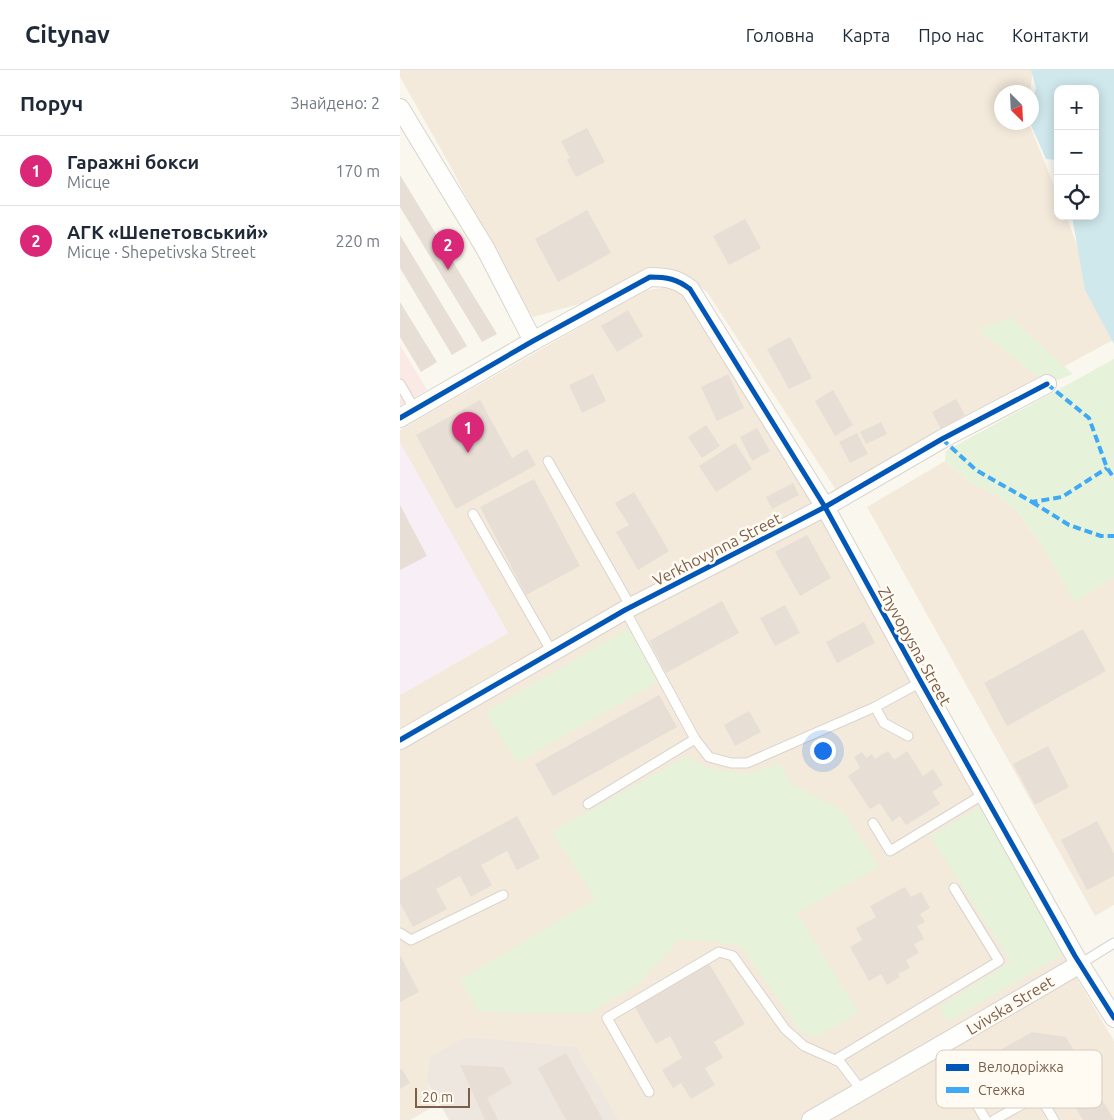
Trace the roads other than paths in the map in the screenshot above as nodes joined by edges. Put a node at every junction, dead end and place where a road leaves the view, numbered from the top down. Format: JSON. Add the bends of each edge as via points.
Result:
{"nodes":[{"id":1,"x":400,"y":108,"type":"edge"},
{"id":2,"x":533,"y":341,"type":"junction"},
{"id":3,"x":400,"y":384,"type":"edge"},
{"id":4,"x":1047,"y":384,"type":"dead end"},
{"id":5,"x":407,"y":414,"type":"edge"},
{"id":6,"x":548,"y":461,"type":"dead end"},
{"id":7,"x":825,"y":507,"type":"junction"},
{"id":8,"x":473,"y":514,"type":"dead end"},
{"id":9,"x":628,"y":608,"type":"junction"},
{"id":10,"x":552,"y":652,"type":"junction"},
{"id":11,"x":921,"y":682,"type":"junction"},
{"id":12,"x":875,"y":707,"type":"junction"},
{"id":13,"x":908,"y":736,"type":"dead end"},
{"id":14,"x":695,"y":739,"type":"junction"},
{"id":15,"x":400,"y":740,"type":"edge"},
{"id":16,"x":984,"y":794,"type":"junction"},
{"id":17,"x":588,"y":804,"type":"dead end"},
{"id":18,"x":873,"y":823,"type":"dead end"},
{"id":19,"x":954,"y":888,"type":"dead end"},
{"id":20,"x":503,"y":895,"type":"dead end"},
{"id":21,"x":400,"y":933,"type":"edge"},
{"id":22,"x":1114,"y":943,"type":"edge"},
{"id":23,"x":1080,"y":964,"type":"junction"},
{"id":24,"x":1114,"y":1018,"type":"edge"},
{"id":25,"x":941,"y":1045,"type":"junction"},
{"id":26,"x":944,"y":1050,"type":"edge"},
{"id":27,"x":835,"y":1060,"type":"junction"},
{"id":28,"x":862,"y":1091,"type":"junction"},
{"id":29,"x":649,"y":1092,"type":"dead end"},
{"id":30,"x":979,"y":1108,"type":"edge"},
{"id":31,"x":1015,"y":1108,"type":"edge"},
{"id":32,"x":1046,"y":1108,"type":"edge"},
{"id":33,"x":811,"y":1120,"type":"edge"},
{"id":34,"x":986,"y":1120,"type":"edge"},
{"id":35,"x":994,"y":1120,"type":"edge"},
{"id":36,"x":1054,"y":1120,"type":"edge"}],
"edges":[{"from":1,"to":2,"type":"street","via":[[485,248]]},
{"from":2,"to":5,"type":"street"},
{"from":2,"to":7,"type":"street","name":"Zhyvopysna Street","via":[[650,277],[681,282],[690,289]]},
{"from":3,"to":5,"type":"lane"},
{"from":4,"to":7,"type":"street","name":"Verkhovynna Street","via":[[942,439]]},
{"from":6,"to":9,"type":"lane"},
{"from":7,"to":9,"type":"street","name":"Verkhovynna Street"},
{"from":7,"to":11,"type":"street","name":"Zhyvopysna Street"},
{"from":8,"to":10,"type":"lane"},
{"from":9,"to":10,"type":"street","name":"Verkhovynna Street"},
{"from":9,"to":14,"type":"lane"},
{"from":10,"to":15,"type":"street","name":"Verkhovynna Street"},
{"from":11,"to":12,"type":"lane"},
{"from":11,"to":16,"type":"street","name":"Zhyvopysna Street"},
{"from":12,"to":13,"type":"lane","via":[[884,723]]},
{"from":12,"to":14,"type":"lane","via":[[747,763],[709,757]]},
{"from":14,"to":17,"type":"lane"},
{"from":16,"to":18,"type":"lane","via":[[890,852]]},
{"from":16,"to":23,"type":"street","name":"Zhyvopysna Street"},
{"from":19,"to":27,"type":"lane","via":[[999,961]]},
{"from":20,"to":21,"type":"lane","via":[[411,940]]},
{"from":22,"to":23,"type":"lane"},
{"from":23,"to":24,"type":"street","name":"Zhyvopysna Street"},
{"from":23,"to":25,"type":"street","name":"Lvivska Street"},
{"from":25,"to":26,"type":"lane"},
{"from":25,"to":28,"type":"street","name":"Lvivska Street"},
{"from":27,"to":28,"type":"lane"},
{"from":27,"to":29,"type":"lane","via":[[804,1046],[785,1029],[733,956],[719,952],[607,1018]]},
{"from":28,"to":33,"type":"street","name":"Lvivska Street"},
{"from":30,"to":34,"type":"lane"},
{"from":31,"to":35,"type":"lane"},
{"from":32,"to":36,"type":"lane"}]}
